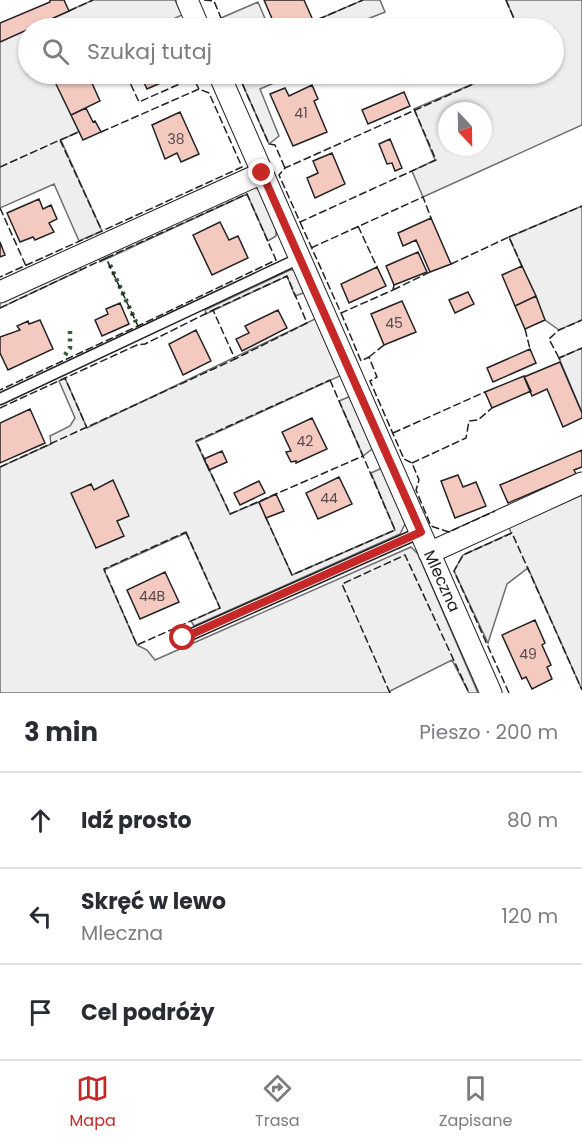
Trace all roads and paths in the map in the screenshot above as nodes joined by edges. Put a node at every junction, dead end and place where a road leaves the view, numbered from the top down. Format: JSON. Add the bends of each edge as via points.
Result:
{"nodes":[{"id":1,"x":187,"y":0,"type":"edge"},
{"id":2,"x":195,"y":18,"type":"edge"},
{"id":3,"x":223,"y":84,"type":"edge"},
{"id":4,"x":262,"y":173,"type":"junction"},
{"id":5,"x":300,"y":258,"type":"junction"},
{"id":6,"x":0,"y":292,"type":"edge"},
{"id":7,"x":0,"y":399,"type":"edge"},
{"id":8,"x":582,"y":483,"type":"edge"},
{"id":9,"x":421,"y":532,"type":"junction"},
{"id":10,"x":429,"y":553,"type":"junction"},
{"id":11,"x":183,"y":638,"type":"dead end"},
{"id":12,"x":491,"y":693,"type":"edge"}],
"edges":[{"from":1,"to":2,"type":"street"},
{"from":3,"to":4,"type":"street","name":"Mleczna"},
{"from":4,"to":5,"type":"street","name":"Mleczna"},
{"from":4,"to":6,"type":"street"},
{"from":5,"to":7,"type":"lane"},
{"from":5,"to":9,"type":"street","name":"Mleczna"},
{"from":8,"to":10,"type":"street"},
{"from":9,"to":10,"type":"street","name":"Mleczna"},
{"from":9,"to":11,"type":"lane"},
{"from":10,"to":12,"type":"street","name":"Mleczna"}]}
